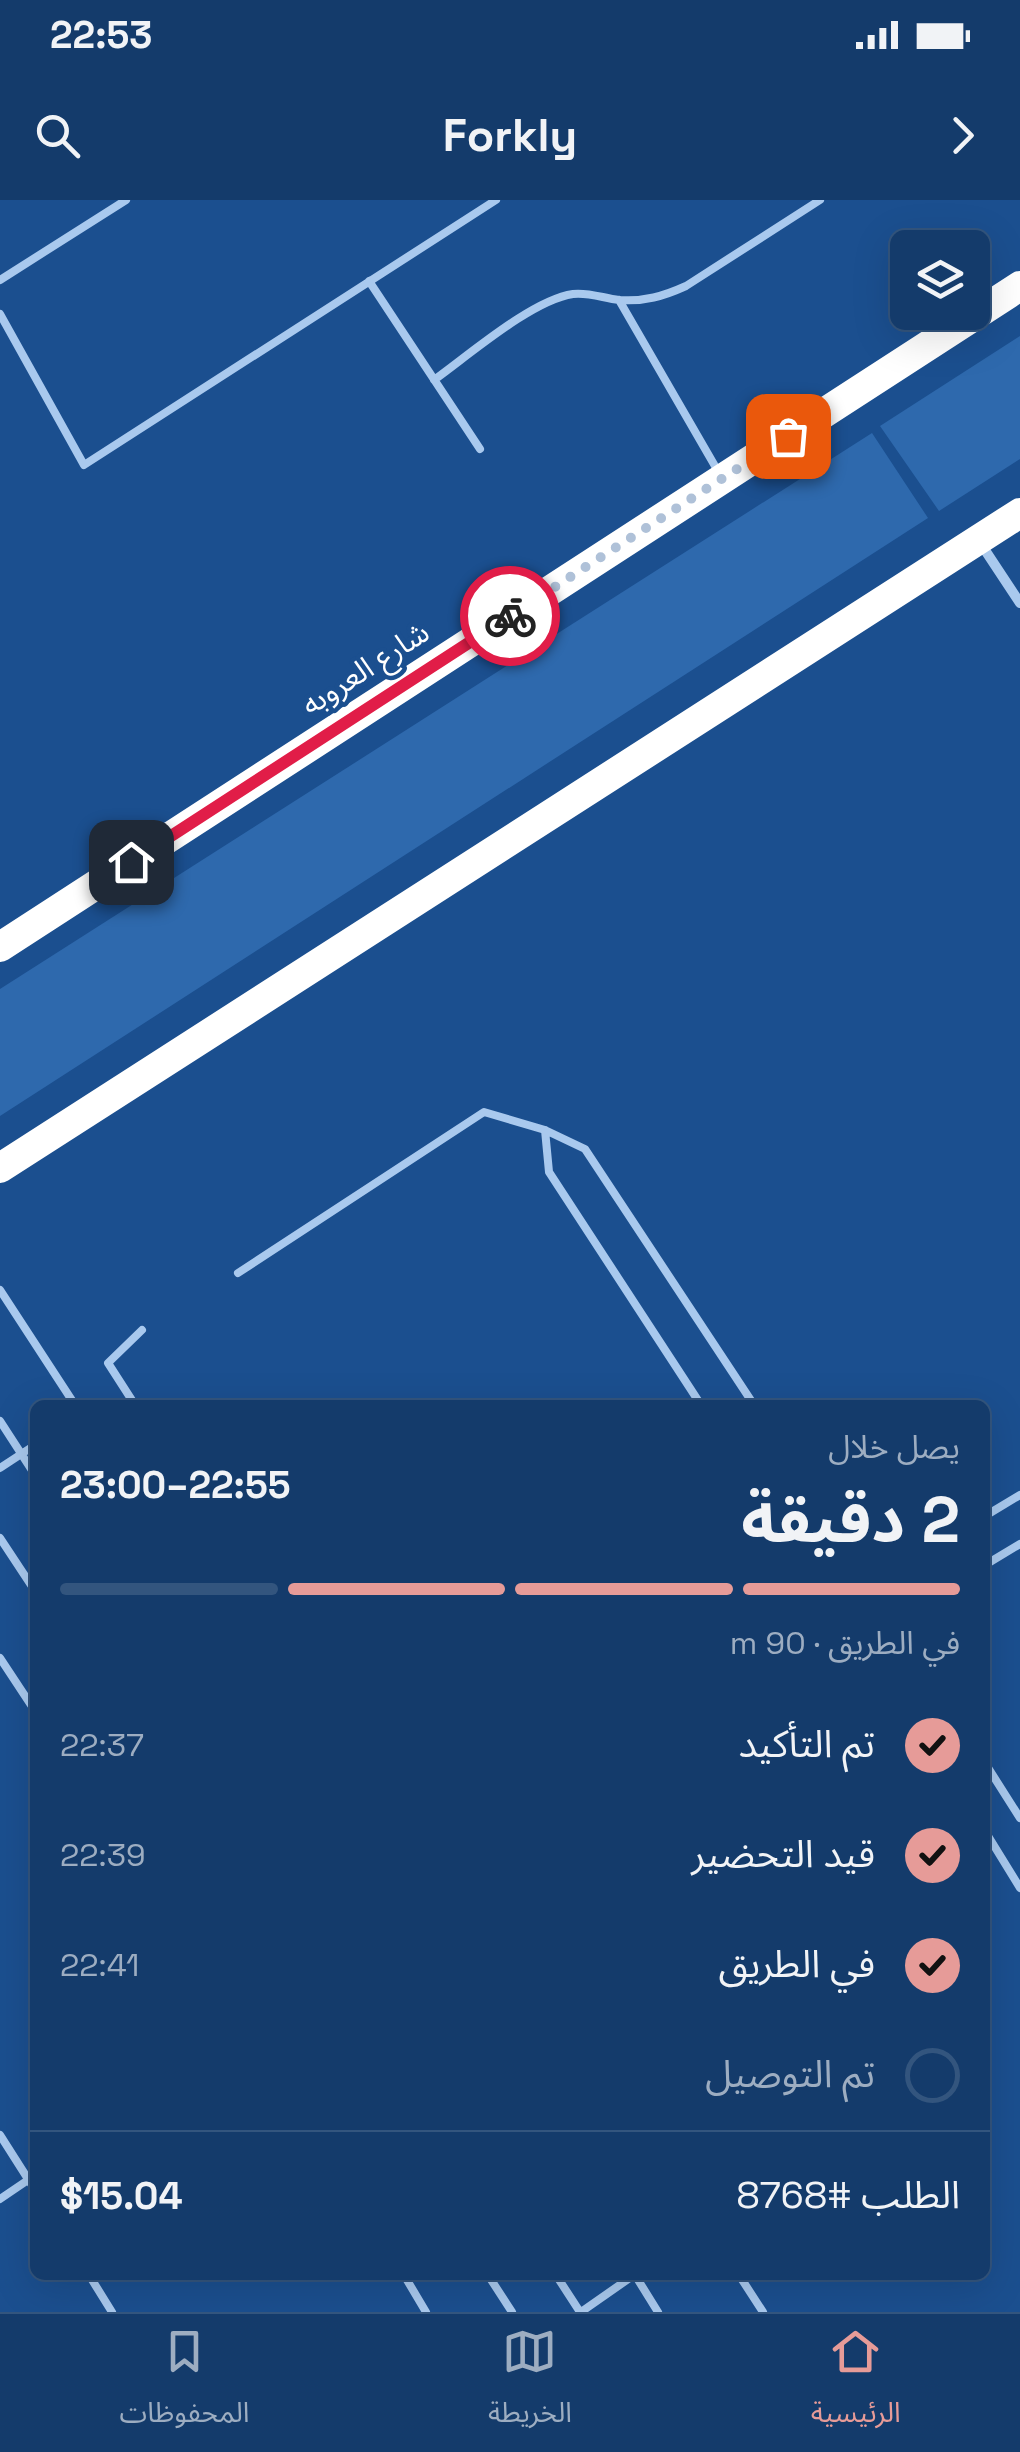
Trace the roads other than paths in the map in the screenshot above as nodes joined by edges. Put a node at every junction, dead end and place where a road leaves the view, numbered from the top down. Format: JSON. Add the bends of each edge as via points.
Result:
{"nodes":[{"id":1,"x":126,"y":200,"type":"edge"},
{"id":2,"x":496,"y":200,"type":"edge"},
{"id":3,"x":820,"y":200,"type":"edge"},
{"id":4,"x":0,"y":280,"type":"edge"},
{"id":5,"x":369,"y":281,"type":"junction"},
{"id":6,"x":1020,"y":286,"type":"edge"},
{"id":7,"x":619,"y":300,"type":"junction"},
{"id":8,"x":0,"y":314,"type":"edge"},
{"id":9,"x":434,"y":380,"type":"junction"},
{"id":10,"x":480,"y":450,"type":"dead end"},
{"id":11,"x":722,"y":479,"type":"junction"},
{"id":12,"x":1020,"y":512,"type":"edge"},
{"id":13,"x":978,"y":539,"type":"junction"},
{"id":14,"x":1020,"y":603,"type":"edge"},
{"id":15,"x":0,"y":946,"type":"edge"},
{"id":16,"x":545,"y":1130,"type":"junction"},
{"id":17,"x":0,"y":1168,"type":"edge"},
{"id":18,"x":238,"y":1272,"type":"dead end"},
{"id":19,"x":0,"y":1290,"type":"edge"},
{"id":20,"x":142,"y":1330,"type":"dead end"},
{"id":21,"x":71,"y":1400,"type":"edge"},
{"id":22,"x":132,"y":1400,"type":"edge"},
{"id":23,"x":698,"y":1400,"type":"edge"},
{"id":24,"x":751,"y":1400,"type":"edge"},
{"id":25,"x":0,"y":1421,"type":"edge"},
{"id":26,"x":30,"y":1449,"type":"edge"},
{"id":27,"x":22,"y":1454,"type":"junction"},
{"id":28,"x":30,"y":1467,"type":"edge"},
{"id":29,"x":0,"y":1468,"type":"edge"},
{"id":30,"x":1020,"y":1495,"type":"edge"},
{"id":31,"x":990,"y":1513,"type":"edge"},
{"id":32,"x":0,"y":1538,"type":"edge"},
{"id":33,"x":1020,"y":1544,"type":"edge"},
{"id":34,"x":990,"y":1562,"type":"edge"},
{"id":35,"x":30,"y":1583,"type":"edge"},
{"id":36,"x":0,"y":1658,"type":"edge"},
{"id":37,"x":30,"y":1703,"type":"edge"},
{"id":38,"x":990,"y":1771,"type":"edge"},
{"id":39,"x":1020,"y":1818,"type":"edge"},
{"id":40,"x":990,"y":1840,"type":"edge"},
{"id":41,"x":1020,"y":1888,"type":"edge"},
{"id":42,"x":0,"y":2135,"type":"edge"},
{"id":43,"x":28,"y":2180,"type":"junction"},
{"id":44,"x":30,"y":2183,"type":"edge"},
{"id":45,"x":0,"y":2198,"type":"edge"},
{"id":46,"x":92,"y":2280,"type":"edge"},
{"id":47,"x":407,"y":2280,"type":"edge"},
{"id":48,"x":491,"y":2280,"type":"edge"},
{"id":49,"x":559,"y":2280,"type":"edge"},
{"id":50,"x":627,"y":2280,"type":"edge"},
{"id":51,"x":637,"y":2280,"type":"edge"},
{"id":52,"x":741,"y":2280,"type":"edge"},
{"id":53,"x":112,"y":2312,"type":"edge"},
{"id":54,"x":426,"y":2312,"type":"edge"},
{"id":55,"x":512,"y":2312,"type":"edge"},
{"id":56,"x":580,"y":2312,"type":"edge"},
{"id":57,"x":658,"y":2312,"type":"edge"},
{"id":58,"x":762,"y":2312,"type":"edge"}],
"edges":[{"from":1,"to":4,"type":"lane"},
{"from":2,"to":5,"type":"lane"},
{"from":3,"to":7,"type":"lane","via":[[686,286]]},
{"from":5,"to":8,"type":"lane","via":[[84,465]]},
{"from":5,"to":9,"type":"lane"},
{"from":6,"to":11,"type":"highway","name":"شارع العروبه"},
{"from":7,"to":9,"type":"lane","via":[[555,298]]},
{"from":7,"to":11,"type":"lane"},
{"from":9,"to":10,"type":"lane"},
{"from":11,"to":15,"type":"highway","name":"شارع العروبه"},
{"from":12,"to":13,"type":"highway"},
{"from":13,"to":14,"type":"street"},
{"from":13,"to":17,"type":"highway"},
{"from":16,"to":18,"type":"lane","via":[[484,1112]]},
{"from":16,"to":23,"type":"lane","via":[[549,1172]]},
{"from":16,"to":24,"type":"lane","via":[[586,1149]]},
{"from":19,"to":21,"type":"lane"},
{"from":20,"to":22,"type":"lane","via":[[108,1363]]},
{"from":25,"to":27,"type":"lane"},
{"from":26,"to":27,"type":"lane"},
{"from":27,"to":28,"type":"lane"},
{"from":27,"to":29,"type":"lane"},
{"from":30,"to":31,"type":"lane"},
{"from":32,"to":35,"type":"lane"},
{"from":33,"to":34,"type":"lane"},
{"from":36,"to":37,"type":"lane"},
{"from":38,"to":39,"type":"lane"},
{"from":40,"to":41,"type":"lane"},
{"from":42,"to":43,"type":"lane"},
{"from":43,"to":44,"type":"lane"},
{"from":43,"to":45,"type":"lane"},
{"from":46,"to":53,"type":"lane"},
{"from":47,"to":54,"type":"lane"},
{"from":48,"to":55,"type":"lane"},
{"from":49,"to":56,"type":"lane"},
{"from":50,"to":56,"type":"lane"},
{"from":51,"to":57,"type":"lane"},
{"from":52,"to":58,"type":"lane"}]}
